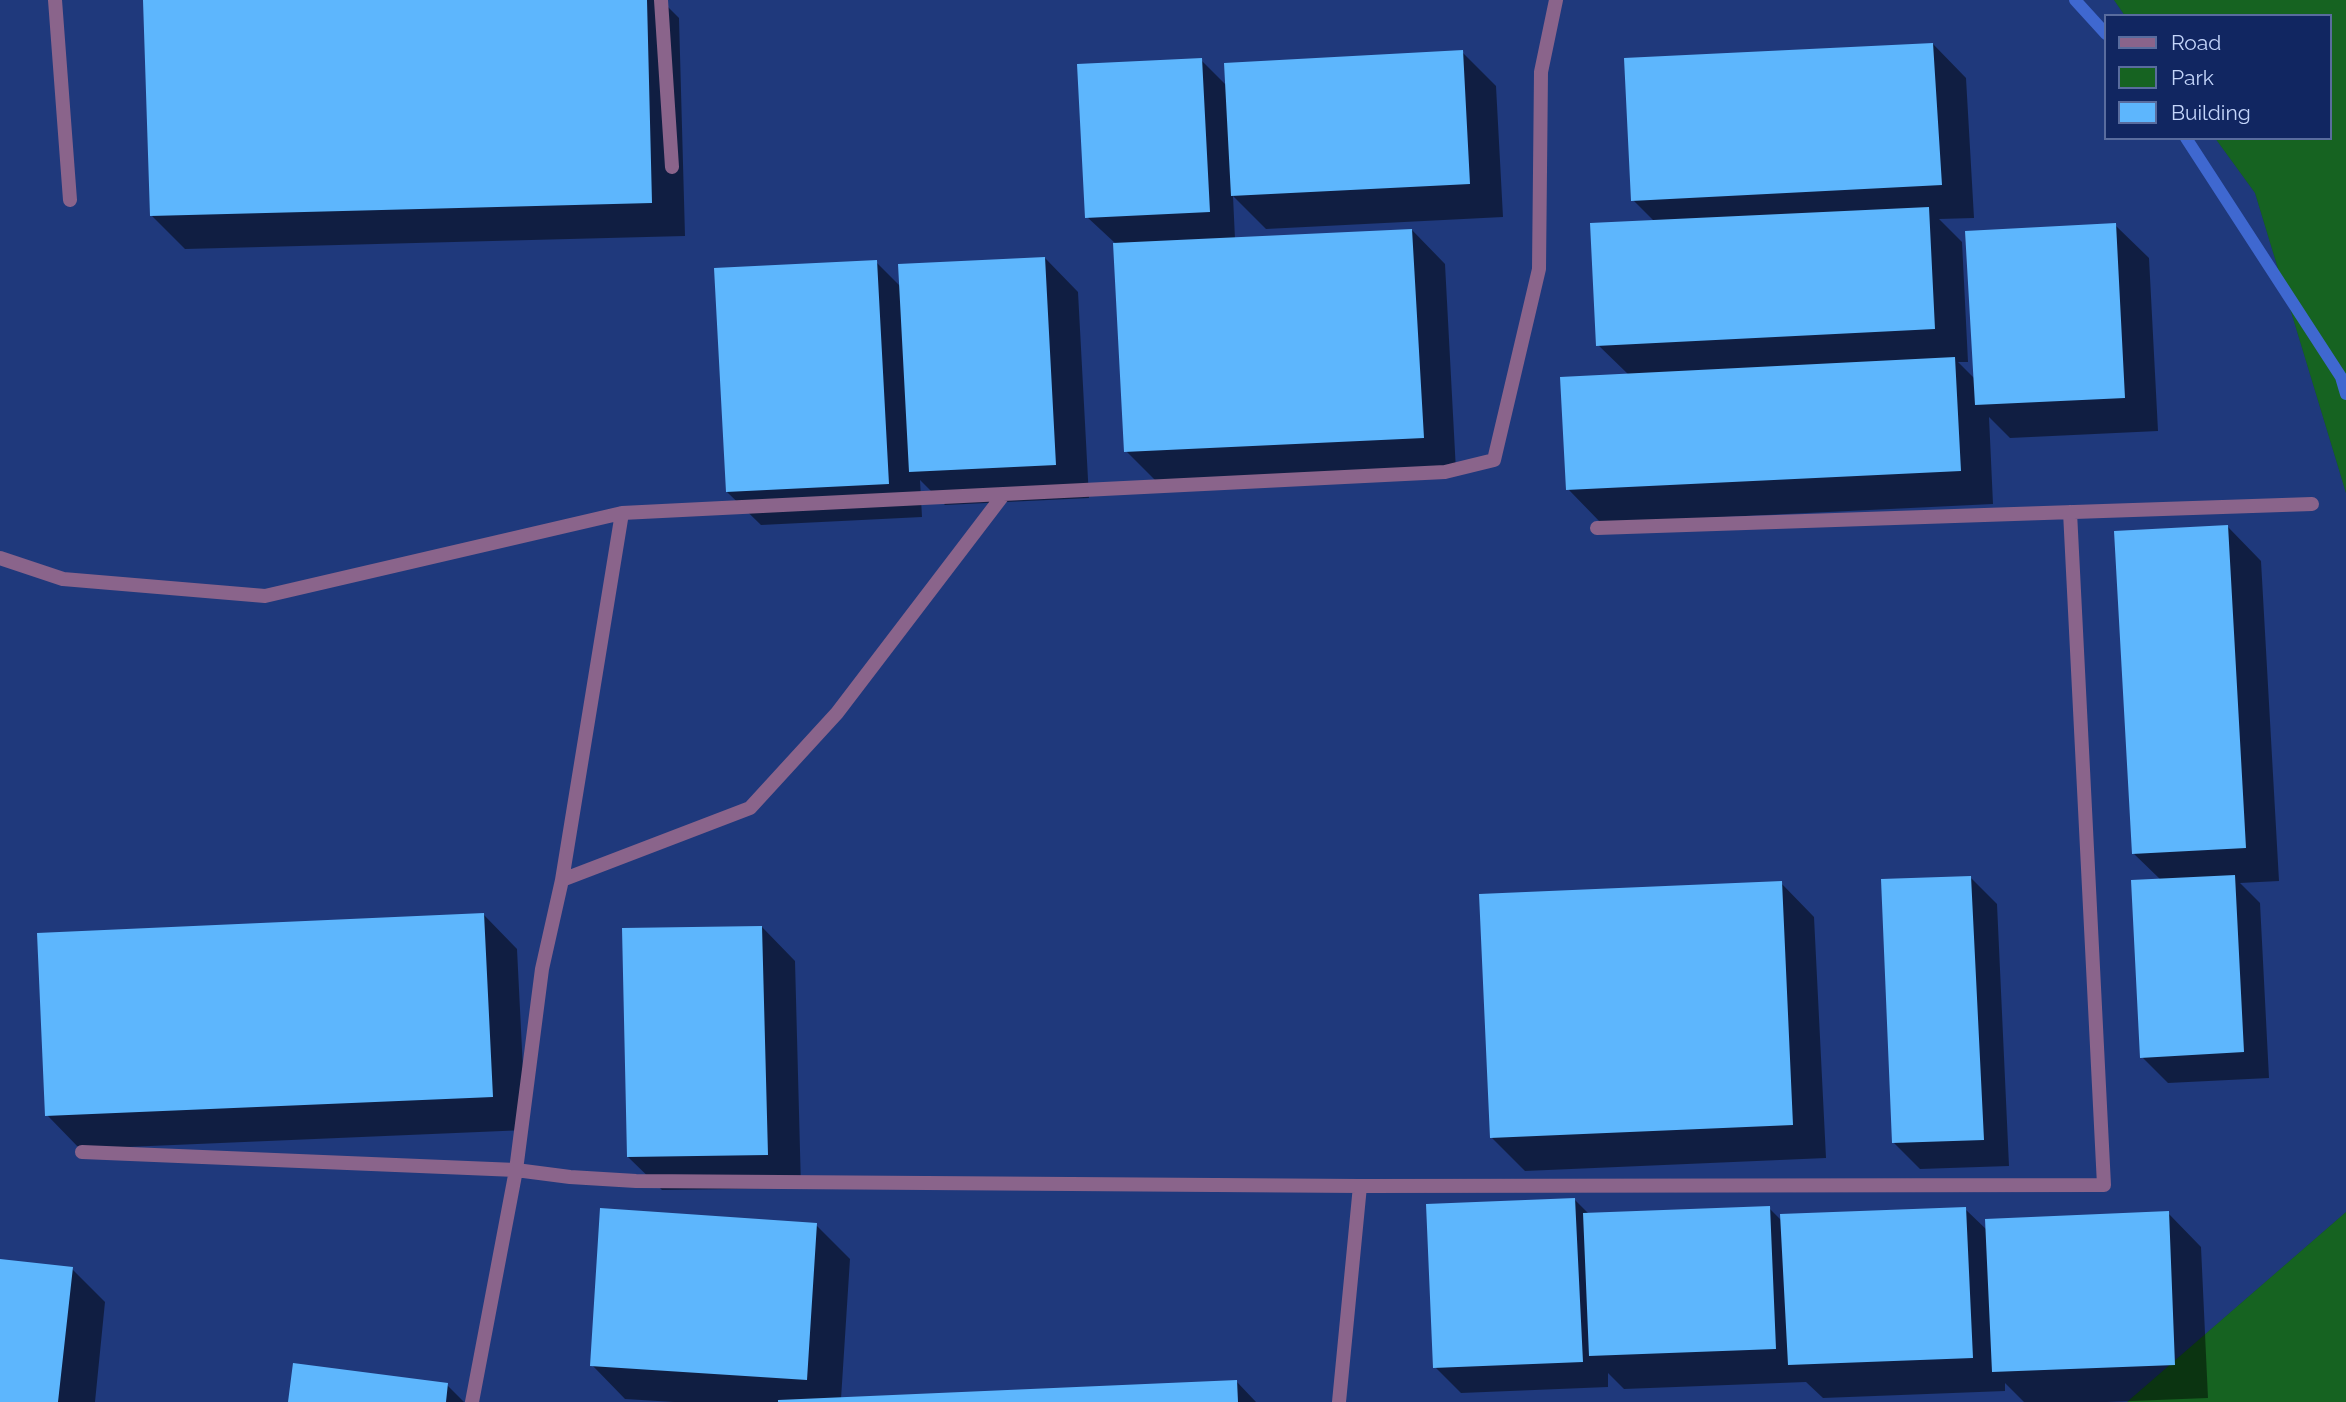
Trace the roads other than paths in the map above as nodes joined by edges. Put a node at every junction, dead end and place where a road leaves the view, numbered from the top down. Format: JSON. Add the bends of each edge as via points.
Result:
{"nodes":[{"id":1,"x":55,"y":0,"type":"edge"},
{"id":2,"x":661,"y":0,"type":"edge"},
{"id":3,"x":1556,"y":0,"type":"edge"},
{"id":4,"x":672,"y":167,"type":"dead end"},
{"id":5,"x":70,"y":200,"type":"dead end"},
{"id":6,"x":1004,"y":494,"type":"junction"},
{"id":7,"x":2312,"y":504,"type":"dead end"},
{"id":8,"x":2070,"y":512,"type":"junction"},
{"id":9,"x":622,"y":513,"type":"junction"},
{"id":10,"x":1597,"y":528,"type":"dead end"},
{"id":11,"x":0,"y":558,"type":"edge"},
{"id":12,"x":562,"y":880,"type":"junction"},
{"id":13,"x":82,"y":1152,"type":"dead end"},
{"id":14,"x":516,"y":1170,"type":"junction"},
{"id":15,"x":1360,"y":1186,"type":"junction"},
{"id":16,"x":472,"y":1402,"type":"edge"},
{"id":17,"x":1339,"y":1402,"type":"edge"}],
"edges":[{"from":1,"to":5,"type":"street"},
{"from":2,"to":4,"type":"street"},
{"from":3,"to":6,"type":"street","via":[[1541,72],[1539,269],[1494,460],[1445,472]]},
{"from":6,"to":9,"type":"street"},
{"from":6,"to":12,"type":"street","via":[[837,713],[750,808]]},
{"from":7,"to":8,"type":"street"},
{"from":8,"to":10,"type":"street"},
{"from":8,"to":15,"type":"street","via":[[2104,1185]]},
{"from":9,"to":11,"type":"street","via":[[265,596],[63,579]]},
{"from":9,"to":12,"type":"street"},
{"from":12,"to":14,"type":"street","via":[[542,969]]},
{"from":13,"to":14,"type":"street"},
{"from":14,"to":15,"type":"street","via":[[636,1181]]},
{"from":14,"to":16,"type":"street"},
{"from":15,"to":17,"type":"street"}]}
